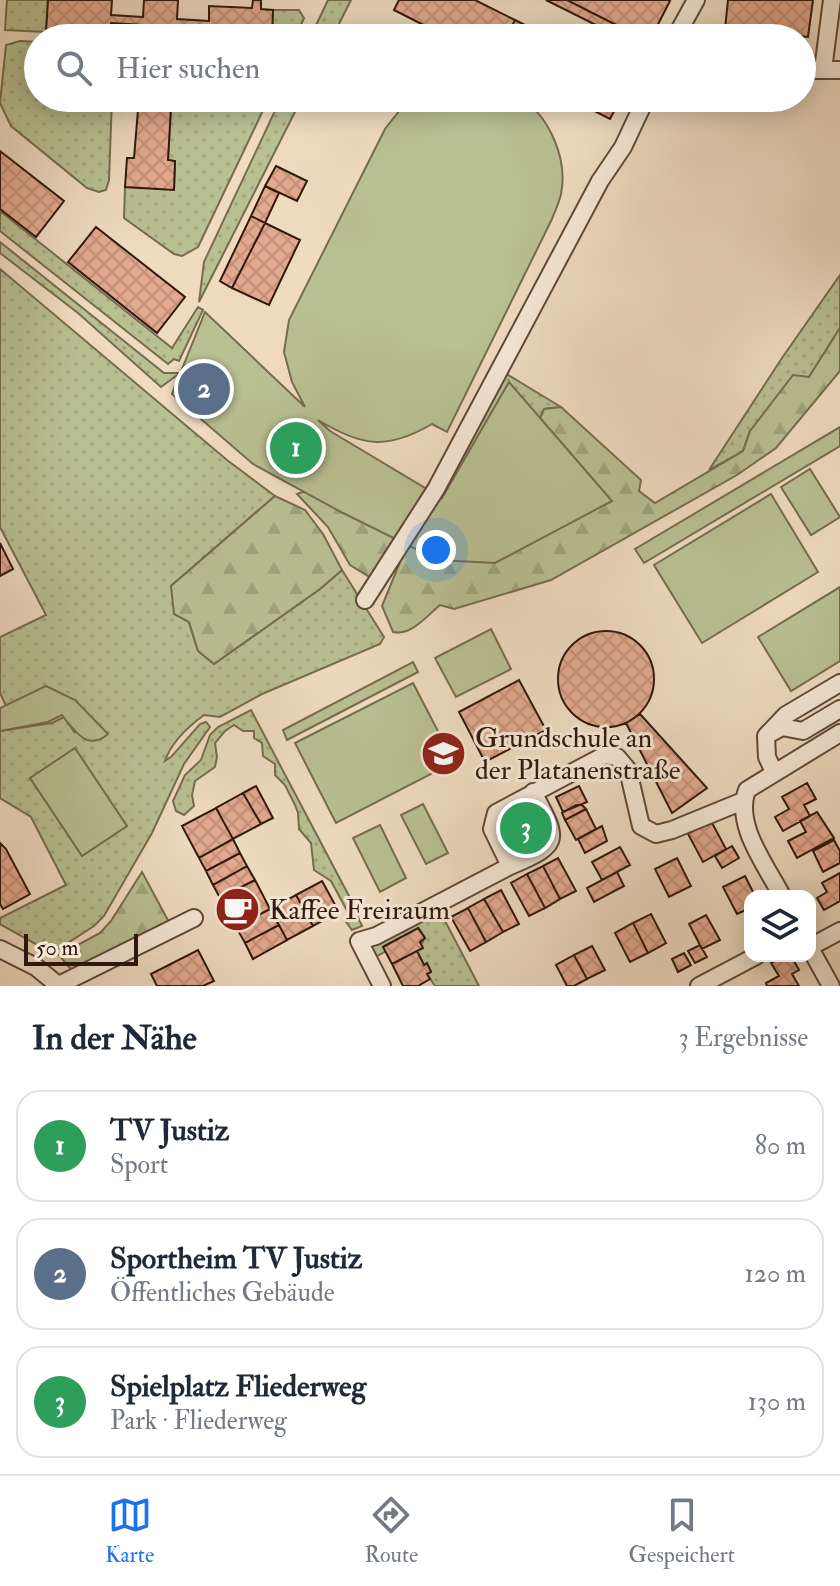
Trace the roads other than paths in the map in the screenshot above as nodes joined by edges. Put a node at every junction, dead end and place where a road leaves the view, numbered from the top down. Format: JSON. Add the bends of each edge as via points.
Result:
{"nodes":[{"id":1,"x":696,"y":0,"type":"edge"},
{"id":2,"x":832,"y":0,"type":"edge"},
{"id":3,"x":683,"y":24,"type":"edge"},
{"id":4,"x":816,"y":70,"type":"edge"},
{"id":5,"x":823,"y":70,"type":"junction"},
{"id":6,"x":840,"y":70,"type":"edge"},
{"id":7,"x":639,"y":112,"type":"edge"},
{"id":8,"x":365,"y":600,"type":"dead end"},
{"id":9,"x":840,"y":683,"type":"edge"},
{"id":10,"x":840,"y":709,"type":"edge"},
{"id":11,"x":840,"y":733,"type":"edge"},
{"id":12,"x":766,"y":736,"type":"junction"},
{"id":13,"x":774,"y":772,"type":"junction"},
{"id":14,"x":533,"y":792,"type":"junction"},
{"id":15,"x":743,"y":801,"type":"junction"},
{"id":16,"x":510,"y":866,"type":"junction"},
{"id":17,"x":779,"y":890,"type":"edge"},
{"id":18,"x":194,"y":918,"type":"dead end"},
{"id":19,"x":840,"y":931,"type":"edge"},
{"id":20,"x":816,"y":945,"type":"edge"},
{"id":21,"x":0,"y":949,"type":"edge"},
{"id":22,"x":816,"y":959,"type":"edge"},
{"id":23,"x":745,"y":962,"type":"edge"},
{"id":24,"x":59,"y":986,"type":"edge"},
{"id":25,"x":382,"y":986,"type":"edge"},
{"id":26,"x":699,"y":986,"type":"edge"},
{"id":27,"x":831,"y":986,"type":"edge"}],
"edges":[{"from":1,"to":3,"type":"street"},
{"from":2,"to":5,"type":"street"},
{"from":4,"to":5,"type":"street"},
{"from":5,"to":6,"type":"street"},
{"from":7,"to":8,"type":"street","via":[[436,489]]},
{"from":9,"to":12,"type":"street","via":[[786,715]]},
{"from":10,"to":12,"type":"street","via":[[803,731],[782,727]]},
{"from":11,"to":13,"type":"street"},
{"from":12,"to":13,"type":"street"},
{"from":13,"to":15,"type":"street","via":[[747,790]]},
{"from":14,"to":15,"type":"street","via":[[605,755],[617,757],[628,770],[641,826],[656,834]]},
{"from":14,"to":16,"type":"street","via":[[494,817],[492,829]]},
{"from":14,"to":16,"type":"street","via":[[552,828],[552,842]]},
{"from":15,"to":17,"type":"street","via":[[743,819]]},
{"from":16,"to":25,"type":"street","via":[[359,941]]},
{"from":18,"to":24,"type":"street"},
{"from":19,"to":20,"type":"street"},
{"from":21,"to":24,"type":"street"},
{"from":22,"to":27,"type":"street"},
{"from":23,"to":26,"type":"street"}]}
